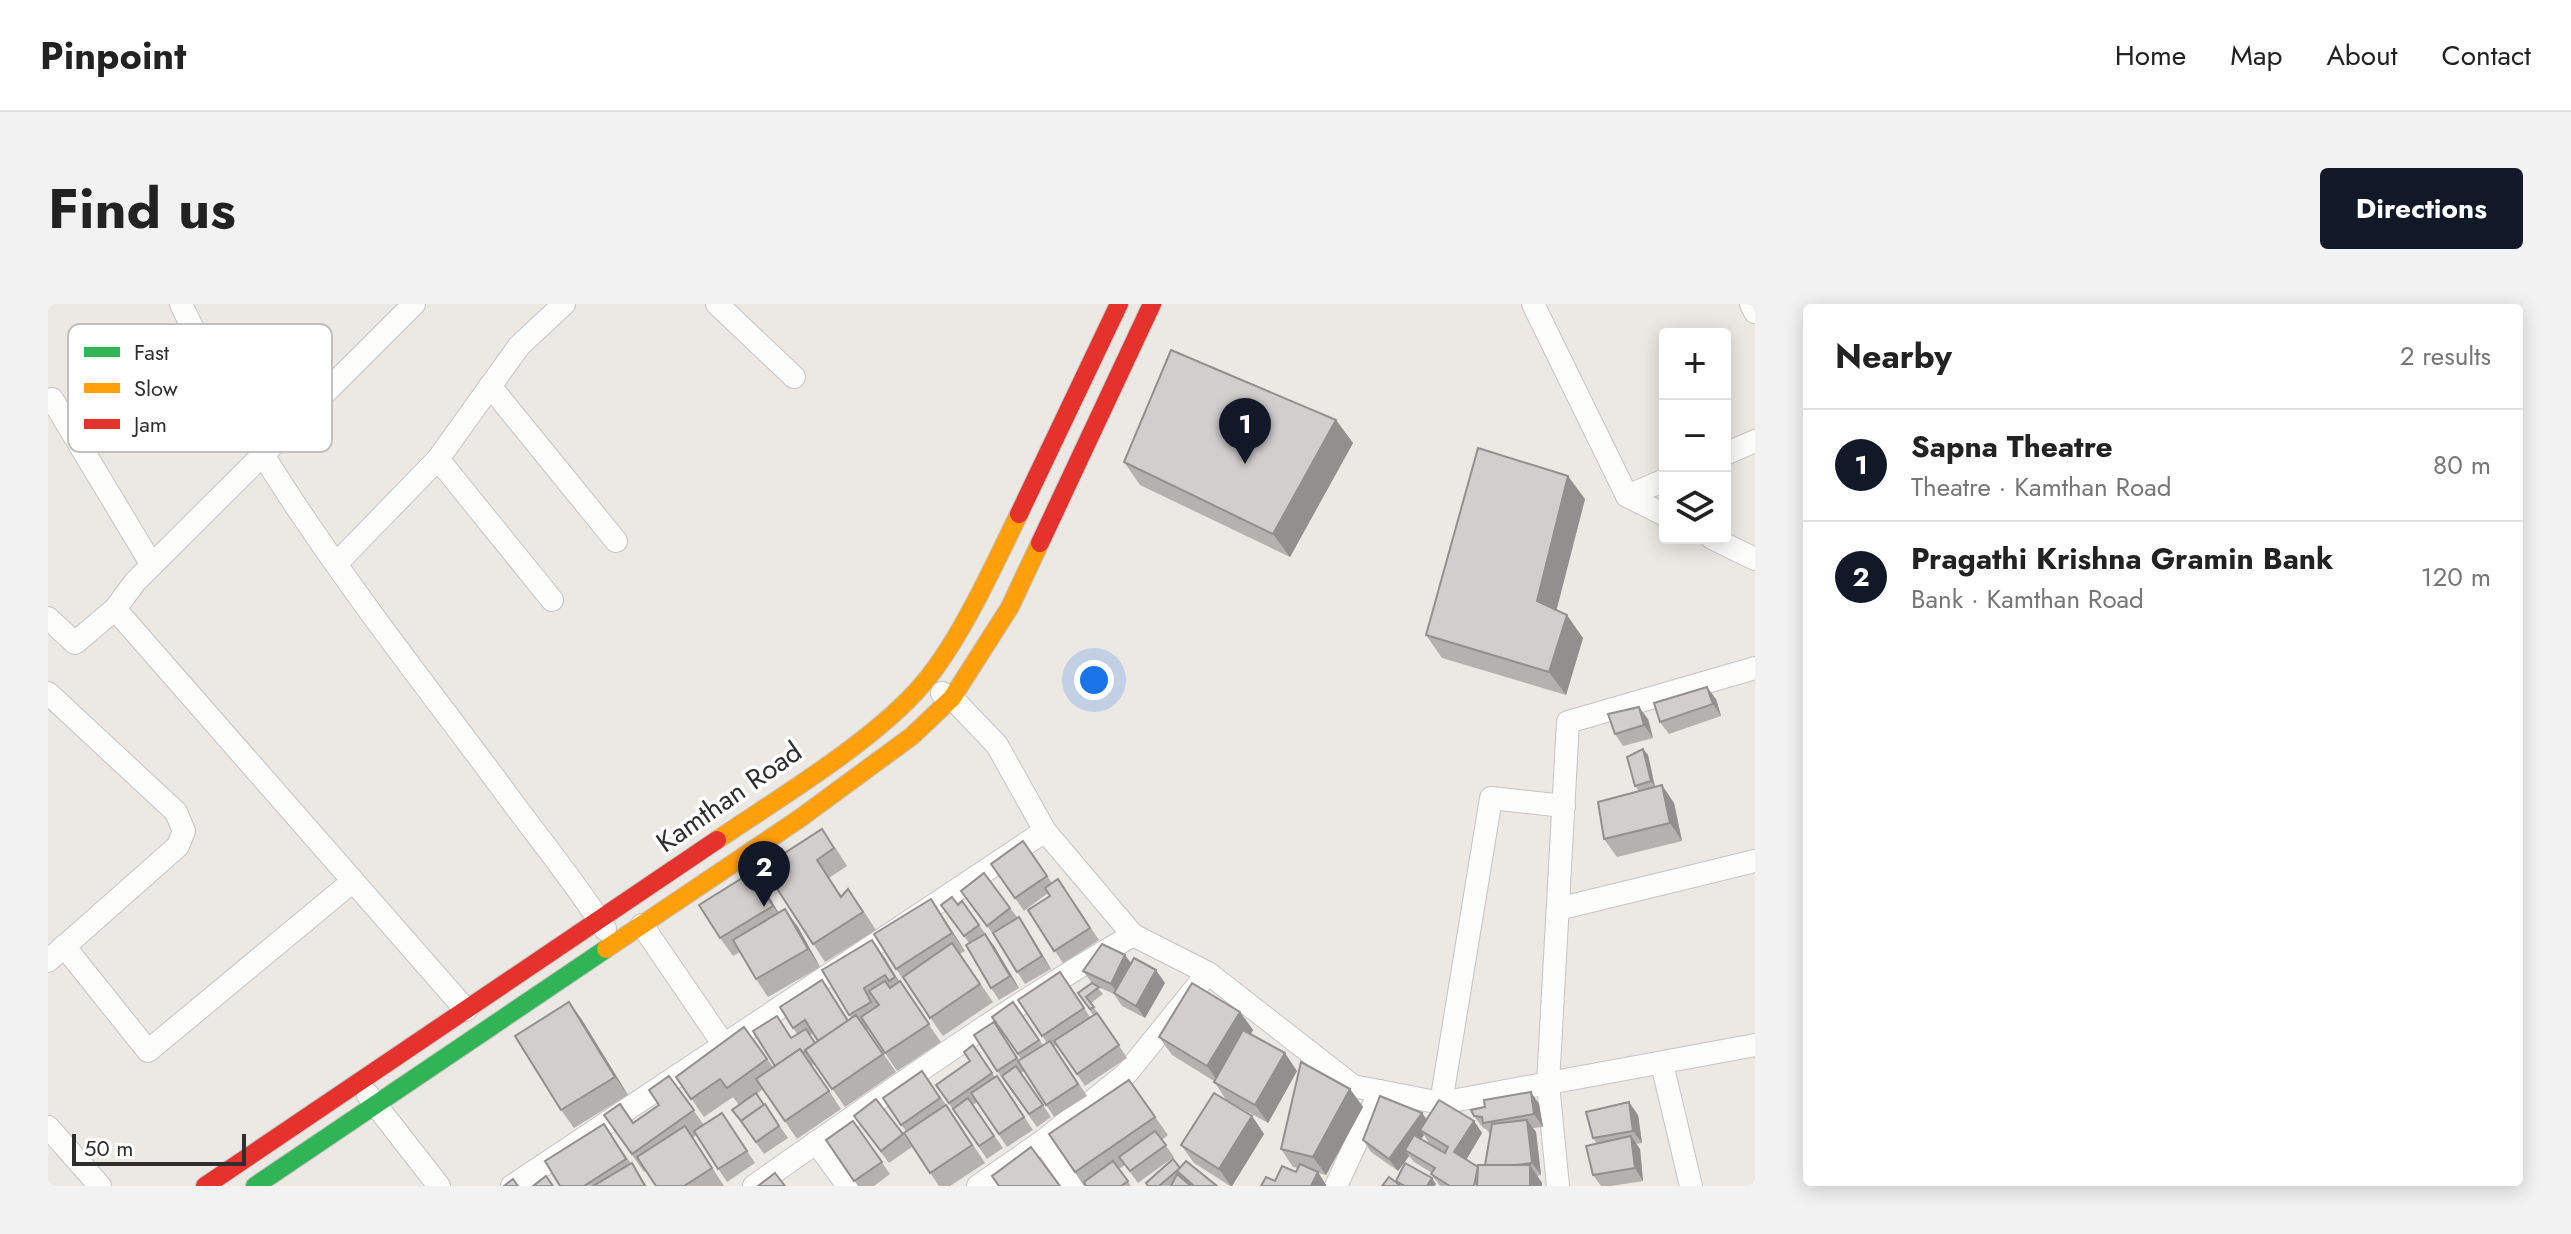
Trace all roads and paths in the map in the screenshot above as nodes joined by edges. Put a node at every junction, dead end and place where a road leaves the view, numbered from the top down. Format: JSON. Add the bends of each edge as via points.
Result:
{"nodes":[{"id":1,"x":181,"y":304,"type":"edge"},
{"id":2,"x":414,"y":304,"type":"edge"},
{"id":3,"x":564,"y":304,"type":"edge"},
{"id":4,"x":717,"y":304,"type":"edge"},
{"id":5,"x":1119,"y":304,"type":"edge"},
{"id":6,"x":1152,"y":304,"type":"edge"},
{"id":7,"x":1533,"y":304,"type":"edge"},
{"id":8,"x":1751,"y":304,"type":"edge"},
{"id":9,"x":1755,"y":312,"type":"edge"},
{"id":10,"x":190,"y":324,"type":"edge"},
{"id":11,"x":794,"y":377,"type":"dead end"},
{"id":12,"x":332,"y":385,"type":"edge"},
{"id":13,"x":490,"y":386,"type":"junction"},
{"id":14,"x":52,"y":399,"type":"dead end"},
{"id":15,"x":1072,"y":403,"type":"junction"},
{"id":16,"x":1100,"y":415,"type":"junction"},
{"id":17,"x":68,"y":426,"type":"edge"},
{"id":18,"x":1755,"y":441,"type":"edge"},
{"id":19,"x":1731,"y":451,"type":"edge"},
{"id":20,"x":84,"y":452,"type":"edge"},
{"id":21,"x":260,"y":452,"type":"edge"},
{"id":22,"x":265,"y":452,"type":"edge"},
{"id":23,"x":262,"y":455,"type":"junction"},
{"id":24,"x":438,"y":459,"type":"junction"},
{"id":25,"x":1659,"y":483,"type":"edge"},
{"id":26,"x":1627,"y":496,"type":"junction"},
{"id":27,"x":1659,"y":512,"type":"edge"},
{"id":28,"x":616,"y":541,"type":"dead end"},
{"id":29,"x":1724,"y":544,"type":"edge"},
{"id":30,"x":1755,"y":559,"type":"edge"},
{"id":31,"x":337,"y":563,"type":"junction"},
{"id":32,"x":152,"y":565,"type":"junction"},
{"id":33,"x":552,"y":600,"type":"dead end"},
{"id":34,"x":115,"y":609,"type":"junction"},
{"id":35,"x":48,"y":618,"type":"edge"},
{"id":36,"x":1755,"y":668,"type":"edge"},
{"id":37,"x":923,"y":684,"type":"junction"},
{"id":38,"x":48,"y":693,"type":"edge"},
{"id":39,"x":952,"y":698,"type":"junction"},
{"id":40,"x":1564,"y":806,"type":"junction"},
{"id":41,"x":1045,"y":831,"type":"junction"},
{"id":42,"x":1755,"y":861,"type":"edge"},
{"id":43,"x":353,"y":881,"type":"junction"},
{"id":44,"x":1558,"y":909,"type":"junction"},
{"id":45,"x":600,"y":921,"type":"junction"},
{"id":46,"x":642,"y":925,"type":"junction"},
{"id":47,"x":1133,"y":935,"type":"junction"},
{"id":48,"x":615,"y":944,"type":"junction"},
{"id":49,"x":56,"y":954,"type":"edge"},
{"id":50,"x":1208,"y":973,"type":"junction"},
{"id":51,"x":466,"y":1010,"type":"junction"},
{"id":52,"x":724,"y":1045,"type":"junction"},
{"id":53,"x":1755,"y":1045,"type":"edge"},
{"id":54,"x":1662,"y":1064,"type":"junction"},
{"id":55,"x":359,"y":1083,"type":"junction"},
{"id":56,"x":1548,"y":1084,"type":"junction"},
{"id":57,"x":1380,"y":1091,"type":"junction"},
{"id":58,"x":1441,"y":1103,"type":"junction"},
{"id":59,"x":376,"y":1105,"type":"junction"},
{"id":60,"x":48,"y":1127,"type":"edge"},
{"id":61,"x":1043,"y":1141,"type":"junction"},
{"id":62,"x":816,"y":1142,"type":"junction"},
{"id":63,"x":100,"y":1186,"type":"edge"},
{"id":64,"x":205,"y":1186,"type":"edge"},
{"id":65,"x":255,"y":1186,"type":"edge"},
{"id":66,"x":439,"y":1186,"type":"edge"},
{"id":67,"x":512,"y":1186,"type":"edge"},
{"id":68,"x":754,"y":1186,"type":"edge"},
{"id":69,"x":848,"y":1186,"type":"edge"},
{"id":70,"x":978,"y":1186,"type":"edge"},
{"id":71,"x":1074,"y":1186,"type":"edge"},
{"id":72,"x":1336,"y":1186,"type":"edge"},
{"id":73,"x":1558,"y":1186,"type":"edge"},
{"id":74,"x":1691,"y":1186,"type":"edge"}],
"edges":[{"from":1,"to":10,"type":"street"},
{"from":2,"to":12,"type":"street"},
{"from":3,"to":13,"type":"street","via":[[519,346]]},
{"from":4,"to":11,"type":"street"},
{"from":5,"to":15,"type":"main road","name":"Kamthan Road"},
{"from":6,"to":16,"type":"main road","name":"Kamthan Road"},
{"from":7,"to":26,"type":"street"},
{"from":8,"to":9,"type":"street"},
{"from":13,"to":24,"type":"street"},
{"from":13,"to":28,"type":"street"},
{"from":14,"to":17,"type":"street"},
{"from":15,"to":16,"type":"main road"},
{"from":15,"to":37,"type":"main road","name":"Kamthan Road","via":[[981,593]]},
{"from":16,"to":39,"type":"main road","name":"Kamthan Road","via":[[1010,607]]},
{"from":18,"to":19,"type":"street"},
{"from":20,"to":32,"type":"street"},
{"from":21,"to":23,"type":"street"},
{"from":22,"to":23,"type":"street"},
{"from":23,"to":31,"type":"street"},
{"from":23,"to":32,"type":"street"},
{"from":24,"to":31,"type":"street"},
{"from":24,"to":33,"type":"street"},
{"from":25,"to":26,"type":"street"},
{"from":26,"to":27,"type":"street"},
{"from":29,"to":30,"type":"street"},
{"from":31,"to":45,"type":"street"},
{"from":32,"to":34,"type":"street"},
{"from":34,"to":35,"type":"street","via":[[75,643]]},
{"from":34,"to":43,"type":"street"},
{"from":36,"to":40,"type":"street","via":[[1568,722]]},
{"from":37,"to":39,"type":"street"},
{"from":37,"to":45,"type":"main road","name":"Kamthan Road","via":[[858,740]]},
{"from":38,"to":49,"type":"street","via":[[176,812],[184,831],[178,846]]},
{"from":39,"to":41,"type":"street","via":[[997,745]]},
{"from":39,"to":46,"type":"main road","name":"Kamthan Road","via":[[912,736],[799,819]]},
{"from":40,"to":44,"type":"street"},
{"from":40,"to":58,"type":"street","via":[[1491,798]]},
{"from":41,"to":47,"type":"street"},
{"from":41,"to":52,"type":"street"},
{"from":42,"to":44,"type":"street"},
{"from":43,"to":49,"type":"street","via":[[148,1051]]},
{"from":43,"to":51,"type":"street"},
{"from":44,"to":56,"type":"street"},
{"from":45,"to":48,"type":"street"},
{"from":45,"to":51,"type":"main road","name":"Kamthan Road"},
{"from":46,"to":48,"type":"main road","name":"Kamthan Road"},
{"from":46,"to":52,"type":"street"},
{"from":47,"to":50,"type":"street"},
{"from":47,"to":62,"type":"street","via":[[1051,982]]},
{"from":48,"to":59,"type":"main road","name":"Kamthan Road"},
{"from":50,"to":57,"type":"street","via":[[1353,1086]]},
{"from":50,"to":61,"type":"street","via":[[1127,1073]]},
{"from":51,"to":55,"type":"main road","name":"Kamthan Road"},
{"from":52,"to":67,"type":"street"},
{"from":53,"to":54,"type":"street"},
{"from":54,"to":56,"type":"street"},
{"from":54,"to":74,"type":"street"},
{"from":55,"to":59,"type":"street"},
{"from":55,"to":64,"type":"main road","name":"Kamthan Road"},
{"from":56,"to":58,"type":"street"},
{"from":56,"to":73,"type":"street"},
{"from":57,"to":58,"type":"street"},
{"from":57,"to":72,"type":"street"},
{"from":59,"to":65,"type":"main road","name":"Kamthan Road"},
{"from":59,"to":66,"type":"street"},
{"from":60,"to":63,"type":"street"},
{"from":61,"to":70,"type":"street"},
{"from":61,"to":71,"type":"street"},
{"from":62,"to":68,"type":"street"},
{"from":62,"to":69,"type":"street"}]}
